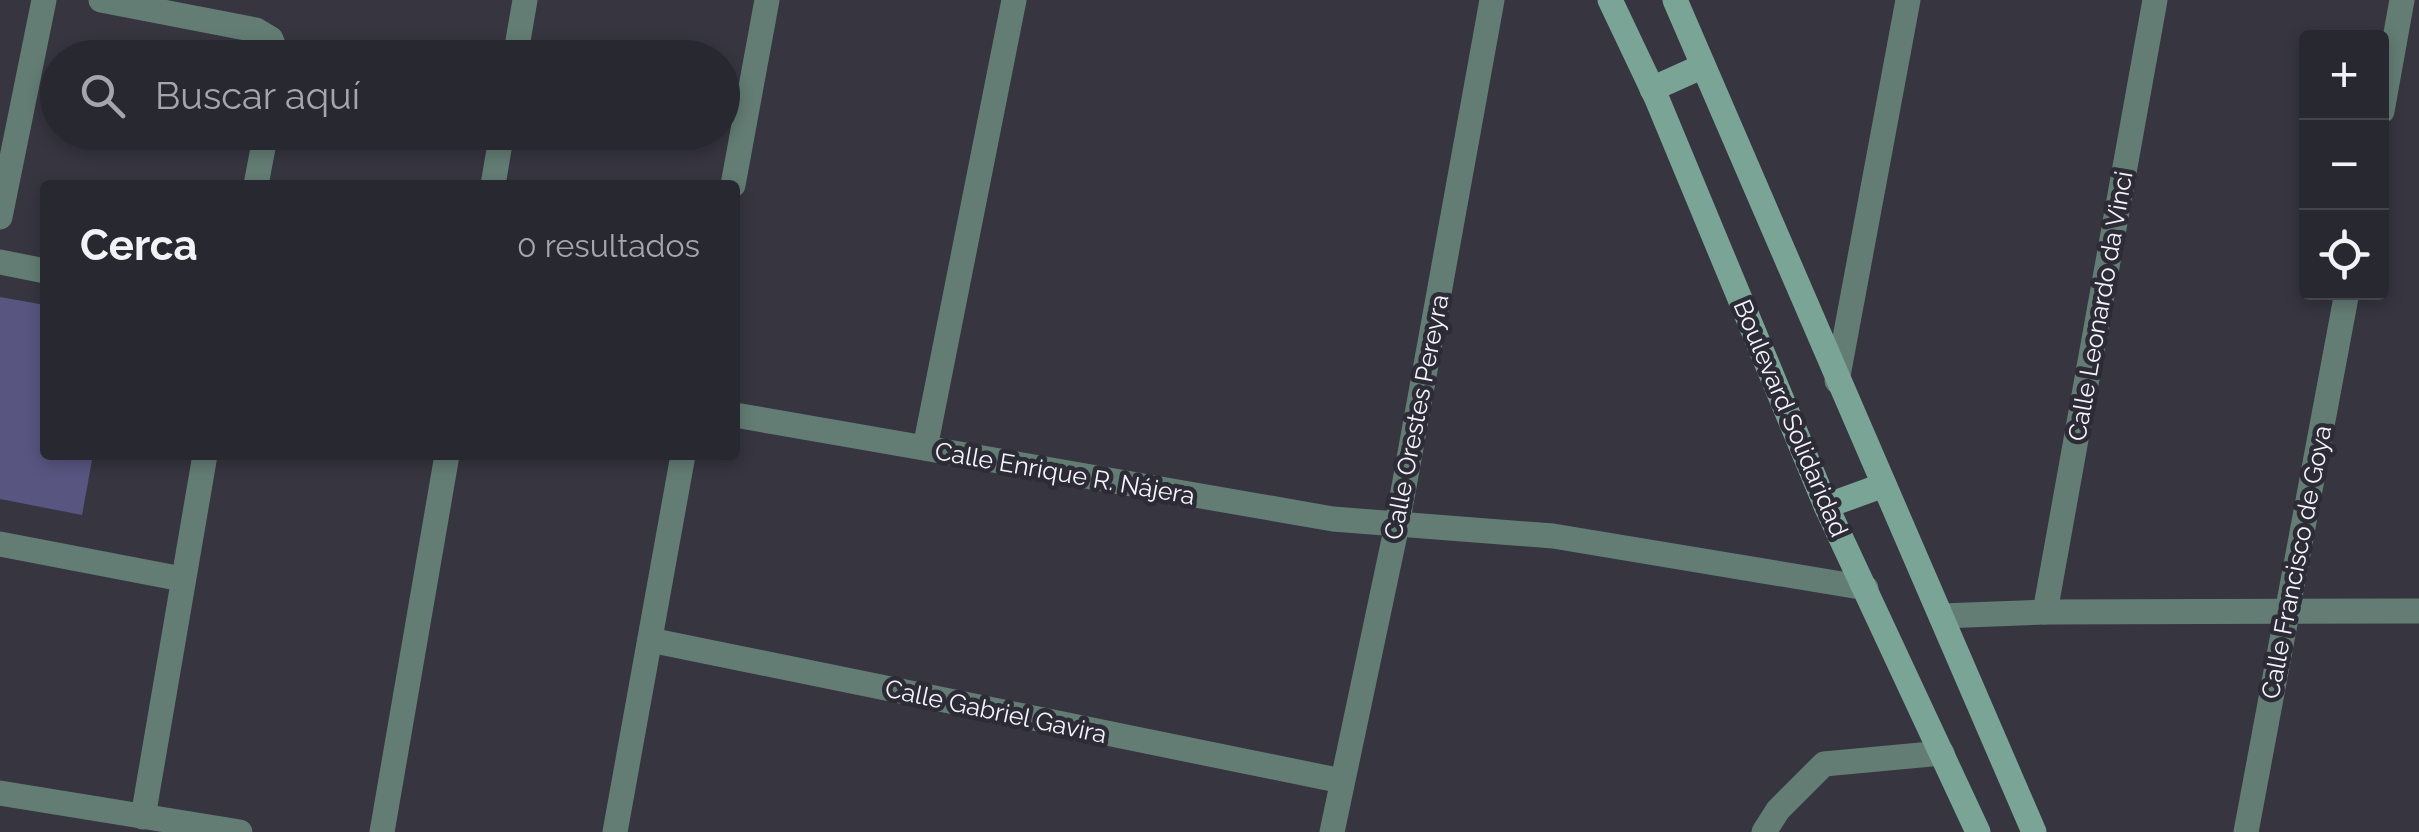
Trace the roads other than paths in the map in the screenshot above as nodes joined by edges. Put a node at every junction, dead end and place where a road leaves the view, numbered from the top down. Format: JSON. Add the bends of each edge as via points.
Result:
{"nodes":[{"id":1,"x":44,"y":0,"type":"edge"},
{"id":2,"x":101,"y":0,"type":"edge"},
{"id":3,"x":524,"y":0,"type":"edge"},
{"id":4,"x":767,"y":0,"type":"edge"},
{"id":5,"x":1014,"y":0,"type":"edge"},
{"id":6,"x":1492,"y":0,"type":"edge"},
{"id":7,"x":1610,"y":0,"type":"edge"},
{"id":8,"x":1676,"y":0,"type":"edge"},
{"id":9,"x":1908,"y":0,"type":"edge"},
{"id":10,"x":2156,"y":0,"type":"edge"},
{"id":11,"x":2402,"y":0,"type":"edge"},
{"id":12,"x":271,"y":40,"type":"edge"},
{"id":13,"x":518,"y":40,"type":"edge"},
{"id":14,"x":1703,"y":66,"type":"junction"},
{"id":15,"x":2389,"y":72,"type":"edge"},
{"id":16,"x":1652,"y":89,"type":"junction"},
{"id":17,"x":740,"y":147,"type":"edge"},
{"id":18,"x":263,"y":150,"type":"edge"},
{"id":19,"x":499,"y":150,"type":"edge"},
{"id":20,"x":739,"y":150,"type":"edge"},
{"id":21,"x":257,"y":180,"type":"edge"},
{"id":22,"x":494,"y":180,"type":"edge"},
{"id":23,"x":734,"y":180,"type":"edge"},
{"id":24,"x":0,"y":217,"type":"edge"},
{"id":25,"x":0,"y":262,"type":"edge"},
{"id":26,"x":40,"y":270,"type":"edge"},
{"id":27,"x":2345,"y":300,"type":"edge"},
{"id":28,"x":1837,"y":381,"type":"junction"},
{"id":29,"x":740,"y":416,"type":"edge"},
{"id":30,"x":926,"y":448,"type":"junction"},
{"id":31,"x":204,"y":460,"type":"edge"},
{"id":32,"x":446,"y":460,"type":"edge"},
{"id":33,"x":682,"y":460,"type":"edge"},
{"id":34,"x":1884,"y":484,"type":"junction"},
{"id":35,"x":1826,"y":506,"type":"junction"},
{"id":36,"x":1396,"y":525,"type":"junction"},
{"id":37,"x":0,"y":544,"type":"edge"},
{"id":38,"x":182,"y":579,"type":"junction"},
{"id":39,"x":1866,"y":588,"type":"junction"},
{"id":40,"x":2287,"y":610,"type":"junction"},
{"id":41,"x":2045,"y":612,"type":"junction"},
{"id":42,"x":2419,"y":612,"type":"edge"},
{"id":43,"x":1940,"y":616,"type":"junction"},
{"id":44,"x":650,"y":640,"type":"junction"},
{"id":45,"x":1942,"y":753,"type":"junction"},
{"id":46,"x":1342,"y":781,"type":"junction"},
{"id":47,"x":0,"y":793,"type":"edge"},
{"id":48,"x":143,"y":817,"type":"junction"},
{"id":49,"x":240,"y":832,"type":"edge"},
{"id":50,"x":382,"y":832,"type":"edge"},
{"id":51,"x":615,"y":832,"type":"edge"},
{"id":52,"x":1332,"y":832,"type":"edge"},
{"id":53,"x":1764,"y":832,"type":"edge"},
{"id":54,"x":1978,"y":832,"type":"edge"},
{"id":55,"x":2034,"y":832,"type":"edge"},
{"id":56,"x":2246,"y":832,"type":"edge"}],
"edges":[{"from":1,"to":24,"type":"street"},
{"from":2,"to":12,"type":"street","via":[[256,30]]},
{"from":3,"to":13,"type":"street"},
{"from":4,"to":17,"type":"street"},
{"from":5,"to":30,"type":"street"},
{"from":6,"to":36,"type":"street","name":"Calle Orestes Pereyra"},
{"from":7,"to":16,"type":"main road","name":"Boulevard Solidaridad"},
{"from":8,"to":14,"type":"main road"},
{"from":9,"to":28,"type":"street"},
{"from":10,"to":41,"type":"street","name":"Calle Leonardo da Vinci"},
{"from":11,"to":15,"type":"street"},
{"from":14,"to":16,"type":"main road"},
{"from":14,"to":28,"type":"main road"},
{"from":16,"to":35,"type":"main road","name":"Boulevard Solidaridad"},
{"from":18,"to":21,"type":"street"},
{"from":19,"to":22,"type":"street"},
{"from":20,"to":23,"type":"street"},
{"from":25,"to":26,"type":"street"},
{"from":27,"to":40,"type":"street","name":"Calle Francisco de Goya"},
{"from":28,"to":34,"type":"main road"},
{"from":29,"to":30,"type":"street","name":"Calle Enrique R. Nájera"},
{"from":30,"to":36,"type":"street","name":"Calle Enrique R. Nájera"},
{"from":31,"to":38,"type":"street"},
{"from":32,"to":50,"type":"street"},
{"from":33,"to":44,"type":"street"},
{"from":34,"to":35,"type":"main road"},
{"from":34,"to":43,"type":"main road"},
{"from":35,"to":39,"type":"main road","name":"Boulevard Solidaridad"},
{"from":36,"to":39,"type":"street","name":"Calle Enrique R. Nájera","via":[[1552,536]]},
{"from":36,"to":46,"type":"street","name":"Calle Orestes Pereyra"},
{"from":37,"to":38,"type":"street"},
{"from":38,"to":48,"type":"street"},
{"from":39,"to":45,"type":"main road","name":"Boulevard Solidaridad"},
{"from":40,"to":41,"type":"street"},
{"from":40,"to":42,"type":"street"},
{"from":40,"to":56,"type":"street","name":"Calle Francisco de Goya"},
{"from":41,"to":43,"type":"street"},
{"from":43,"to":55,"type":"main road"},
{"from":44,"to":46,"type":"street","name":"Calle Gabriel Gavira"},
{"from":44,"to":51,"type":"street"},
{"from":45,"to":53,"type":"street","via":[[1824,764]]},
{"from":45,"to":54,"type":"main road","name":"Boulevard Solidaridad"},
{"from":46,"to":52,"type":"street","name":"Calle Orestes Pereyra"},
{"from":47,"to":48,"type":"street"},
{"from":48,"to":49,"type":"street"}]}
